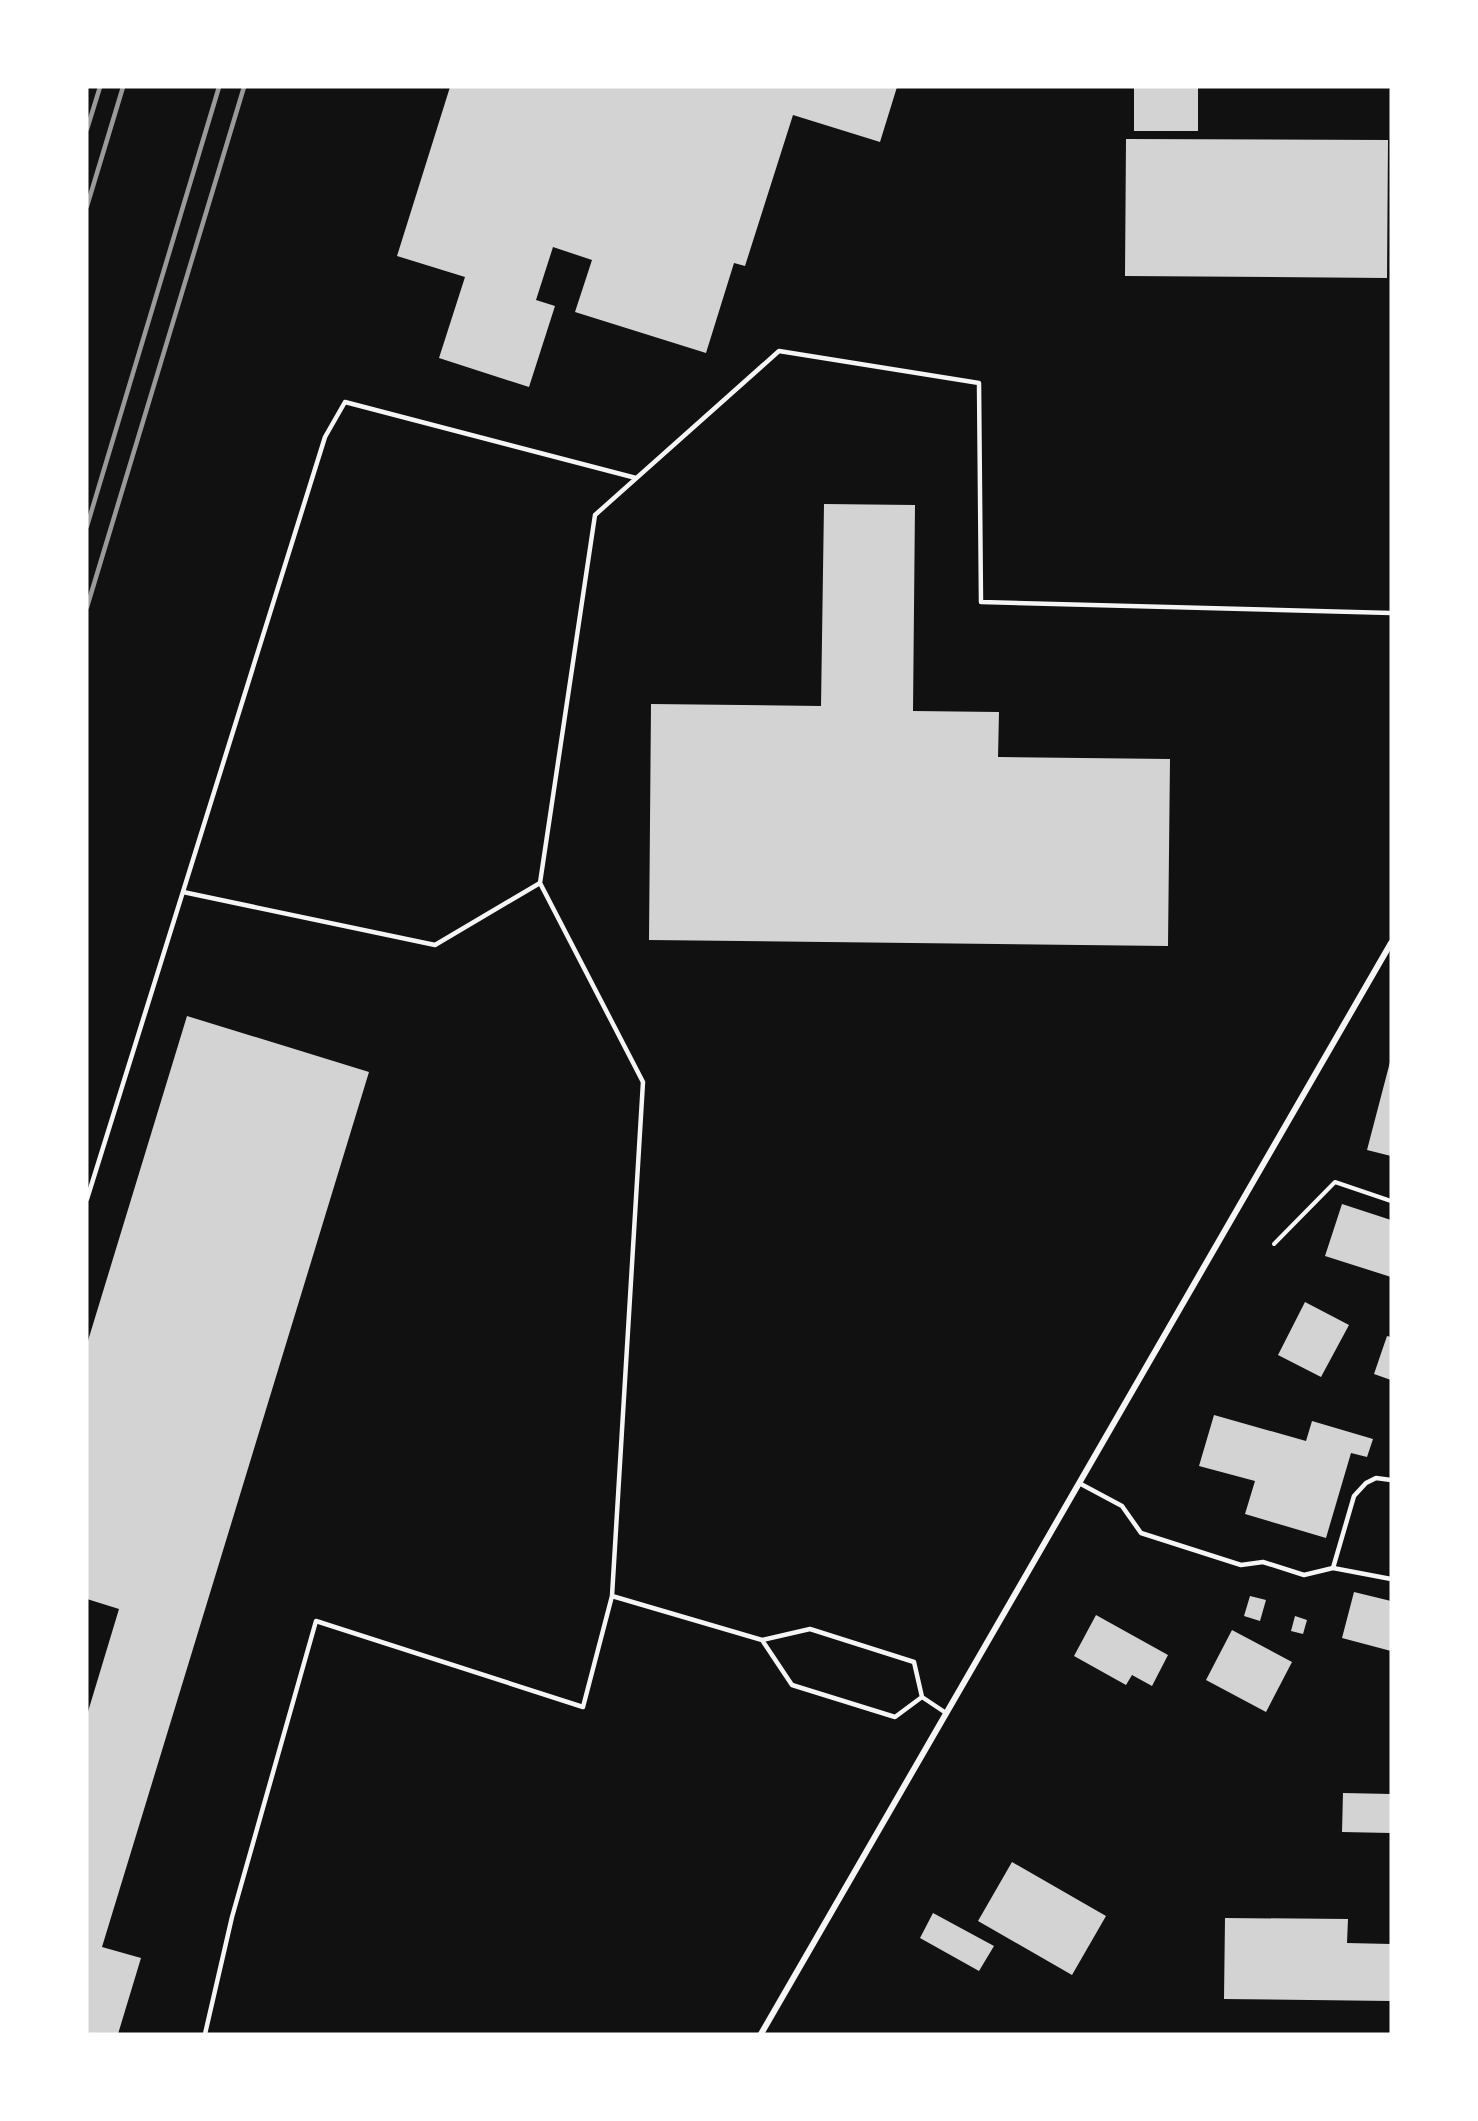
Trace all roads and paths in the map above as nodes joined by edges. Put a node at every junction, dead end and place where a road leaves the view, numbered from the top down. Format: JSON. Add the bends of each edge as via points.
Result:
{"nodes":[{"id":1,"x":636,"y":478,"type":"junction"},
{"id":2,"x":1391,"y":613,"type":"edge"},
{"id":3,"x":540,"y":883,"type":"junction"},
{"id":4,"x":183,"y":892,"type":"junction"},
{"id":5,"x":1391,"y":943,"type":"edge"},
{"id":6,"x":87,"y":1199,"type":"edge"},
{"id":7,"x":1391,"y":1201,"type":"edge"},
{"id":8,"x":1274,"y":1244,"type":"dead end"},
{"id":9,"x":1391,"y":1480,"type":"edge"},
{"id":10,"x":1079,"y":1483,"type":"junction"},
{"id":11,"x":1333,"y":1568,"type":"junction"},
{"id":12,"x":1391,"y":1579,"type":"edge"},
{"id":13,"x":612,"y":1596,"type":"junction"},
{"id":14,"x":762,"y":1640,"type":"junction"},
{"id":15,"x":922,"y":1697,"type":"junction"},
{"id":16,"x":946,"y":1713,"type":"junction"},
{"id":17,"x":205,"y":2034,"type":"edge"},
{"id":18,"x":760,"y":2034,"type":"edge"}],
"edges":[{"from":1,"to":2,"type":"lane","via":[[778,351],[979,383],[981,603]]},
{"from":1,"to":3,"type":"lane","via":[[595,515]]},
{"from":1,"to":4,"type":"lane","via":[[345,402],[325,437]]},
{"from":3,"to":4,"type":"lane","via":[[435,945]]},
{"from":3,"to":13,"type":"lane","via":[[643,1083]]},
{"from":4,"to":6,"type":"lane"},
{"from":5,"to":10,"type":"street"},
{"from":7,"to":8,"type":"path","via":[[1335,1182]]},
{"from":9,"to":11,"type":"lane","via":[[1376,1478],[1354,1496]]},
{"from":10,"to":11,"type":"lane","via":[[1122,1506],[1141,1533],[1241,1565],[1263,1562],[1304,1575]]},
{"from":10,"to":16,"type":"street"},
{"from":11,"to":12,"type":"lane"},
{"from":13,"to":14,"type":"lane"},
{"from":13,"to":17,"type":"lane","via":[[583,1707],[316,1621],[232,1917]]},
{"from":14,"to":15,"type":"lane","via":[[810,1629],[914,1662]]},
{"from":14,"to":15,"type":"lane","via":[[792,1684],[895,1717]]},
{"from":15,"to":16,"type":"lane"},
{"from":16,"to":18,"type":"street"}]}
